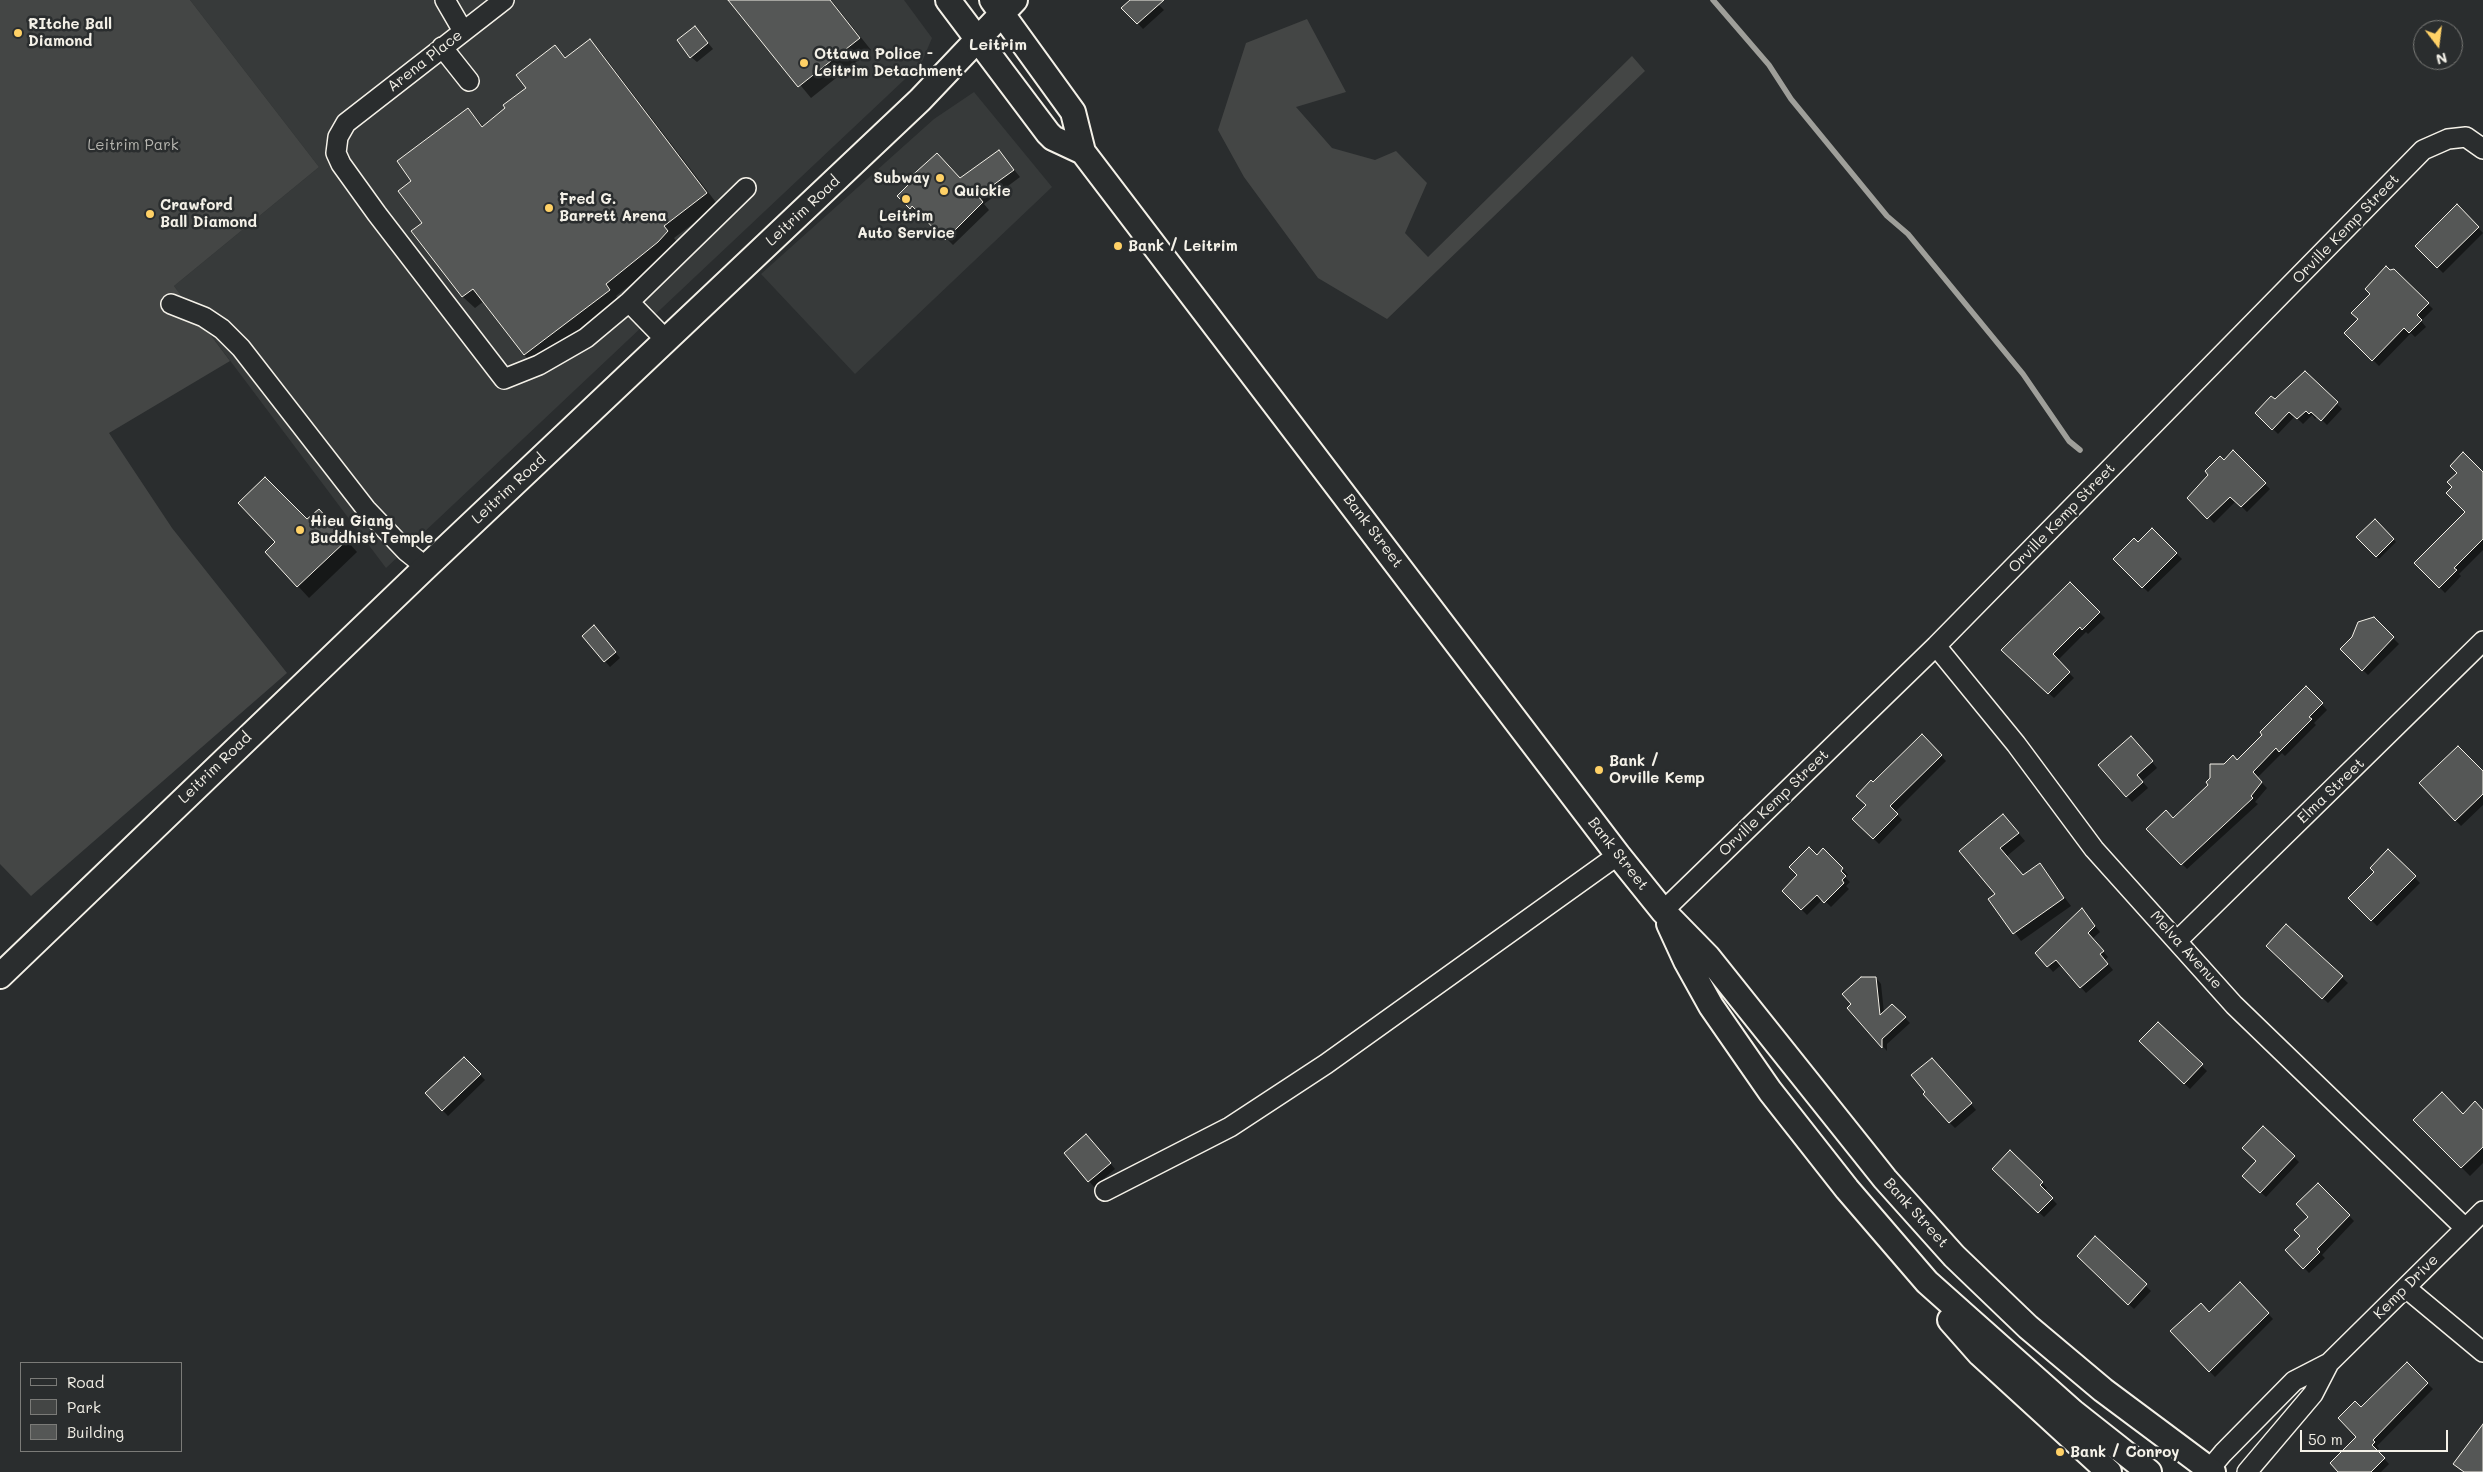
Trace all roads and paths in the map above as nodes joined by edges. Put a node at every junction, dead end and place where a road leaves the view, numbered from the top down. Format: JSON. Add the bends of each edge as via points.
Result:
{"nodes":[{"id":1,"x":444,"y":0,"type":"edge"},
{"id":2,"x":504,"y":0,"type":"edge"},
{"id":3,"x":948,"y":0,"type":"edge"},
{"id":4,"x":1003,"y":5,"type":"edge"},
{"id":5,"x":463,"y":31,"type":"junction"},
{"id":6,"x":978,"y":42,"type":"junction"},
{"id":7,"x":442,"y":48,"type":"junction"},
{"id":8,"x":469,"y":81,"type":"dead end"},
{"id":9,"x":2483,"y":149,"type":"edge"},
{"id":10,"x":1083,"y":152,"type":"junction"},
{"id":11,"x":746,"y":188,"type":"dead end"},
{"id":12,"x":629,"y":302,"type":"junction"},
{"id":13,"x":171,"y":304,"type":"dead end"},
{"id":14,"x":666,"y":340,"type":"junction"},
{"id":15,"x":426,"y":567,"type":"junction"},
{"id":16,"x":2483,"y":641,"type":"edge"},
{"id":17,"x":1936,"y":646,"type":"junction"},
{"id":18,"x":1618,"y":856,"type":"junction"},
{"id":19,"x":1663,"y":911,"type":"junction"},
{"id":20,"x":2178,"y":940,"type":"junction"},
{"id":21,"x":0,"y":976,"type":"edge"},
{"id":22,"x":1105,"y":1191,"type":"dead end"},
{"id":23,"x":2483,"y":1211,"type":"edge"},
{"id":24,"x":2465,"y":1228,"type":"junction"},
{"id":25,"x":1927,"y":1282,"type":"junction"},
{"id":26,"x":2406,"y":1288,"type":"junction"},
{"id":27,"x":2483,"y":1352,"type":"edge"},
{"id":28,"x":2329,"y":1364,"type":"junction"},
{"id":29,"x":2210,"y":1471,"type":"edge"},
{"id":30,"x":2109,"y":1472,"type":"edge"},
{"id":31,"x":2148,"y":1472,"type":"edge"},
{"id":32,"x":2247,"y":1472,"type":"edge"}],
"edges":[{"from":1,"to":5,"type":"street"},
{"from":2,"to":5,"type":"street","name":"Arena Place"},
{"from":3,"to":6,"type":"main road","name":"Bank Street"},
{"from":4,"to":6,"type":"main road","name":"Leitrim Road"},
{"from":4,"to":10,"type":"main road","name":"Bank Street","via":[[1073,112]]},
{"from":5,"to":7,"type":"street","name":"Arena Place"},
{"from":6,"to":10,"type":"main road","name":"Bank Street","via":[[1053,138]]},
{"from":6,"to":14,"type":"main road","name":"Leitrim Road"},
{"from":7,"to":8,"type":"street"},
{"from":7,"to":12,"type":"street","name":"Arena Place","via":[[346,123],[338,137],[336,153],[341,164],[408,256],[504,379],[562,353],[586,338]]},
{"from":9,"to":17,"type":"street","name":"Orville Kemp Street","via":[[2466,137],[2448,139],[2423,150]]},
{"from":10,"to":18,"type":"main road","name":"Bank Street"},
{"from":11,"to":12,"type":"street"},
{"from":12,"to":14,"type":"street"},
{"from":13,"to":15,"type":"street","via":[[204,316],[241,348],[366,508],[406,551]]},
{"from":14,"to":15,"type":"main road","name":"Leitrim Road"},
{"from":15,"to":21,"type":"main road","name":"Leitrim Road"},
{"from":16,"to":20,"type":"street","name":"Elma Street"},
{"from":17,"to":19,"type":"street","name":"Orville Kemp Street"},
{"from":17,"to":20,"type":"street","name":"Melva Avenue","via":[[2016,744],[2094,849]]},
{"from":18,"to":19,"type":"main road","name":"Bank Street"},
{"from":18,"to":22,"type":"street","via":[[1326,1064],[1230,1127]]},
{"from":19,"to":25,"type":"main road","name":"Bank Street","via":[[1698,983],[1770,1091],[1847,1190]]},
{"from":19,"to":29,"type":"main road","name":"Bank Street","via":[[1696,942],[1885,1179],[1954,1256],[2064,1359]]},
{"from":20,"to":24,"type":"street","name":"Melva Avenue","via":[[2234,1005]]},
{"from":23,"to":24,"type":"street","name":"Kemp Drive"},
{"from":24,"to":26,"type":"street","name":"Kemp Drive"},
{"from":25,"to":30,"type":"main road","via":[[1941,1308],[1980,1354]]},
{"from":25,"to":31,"type":"main road","name":"Bank Street","via":[[2073,1412]]},
{"from":26,"to":27,"type":"street"},
{"from":26,"to":28,"type":"street","name":"Kemp Drive"},
{"from":28,"to":29,"type":"street","name":"Kemp Drive","via":[[2294,1381],[2223,1453]]},
{"from":28,"to":32,"type":"street","name":"Kemp Drive","via":[[2313,1394]]}]}
